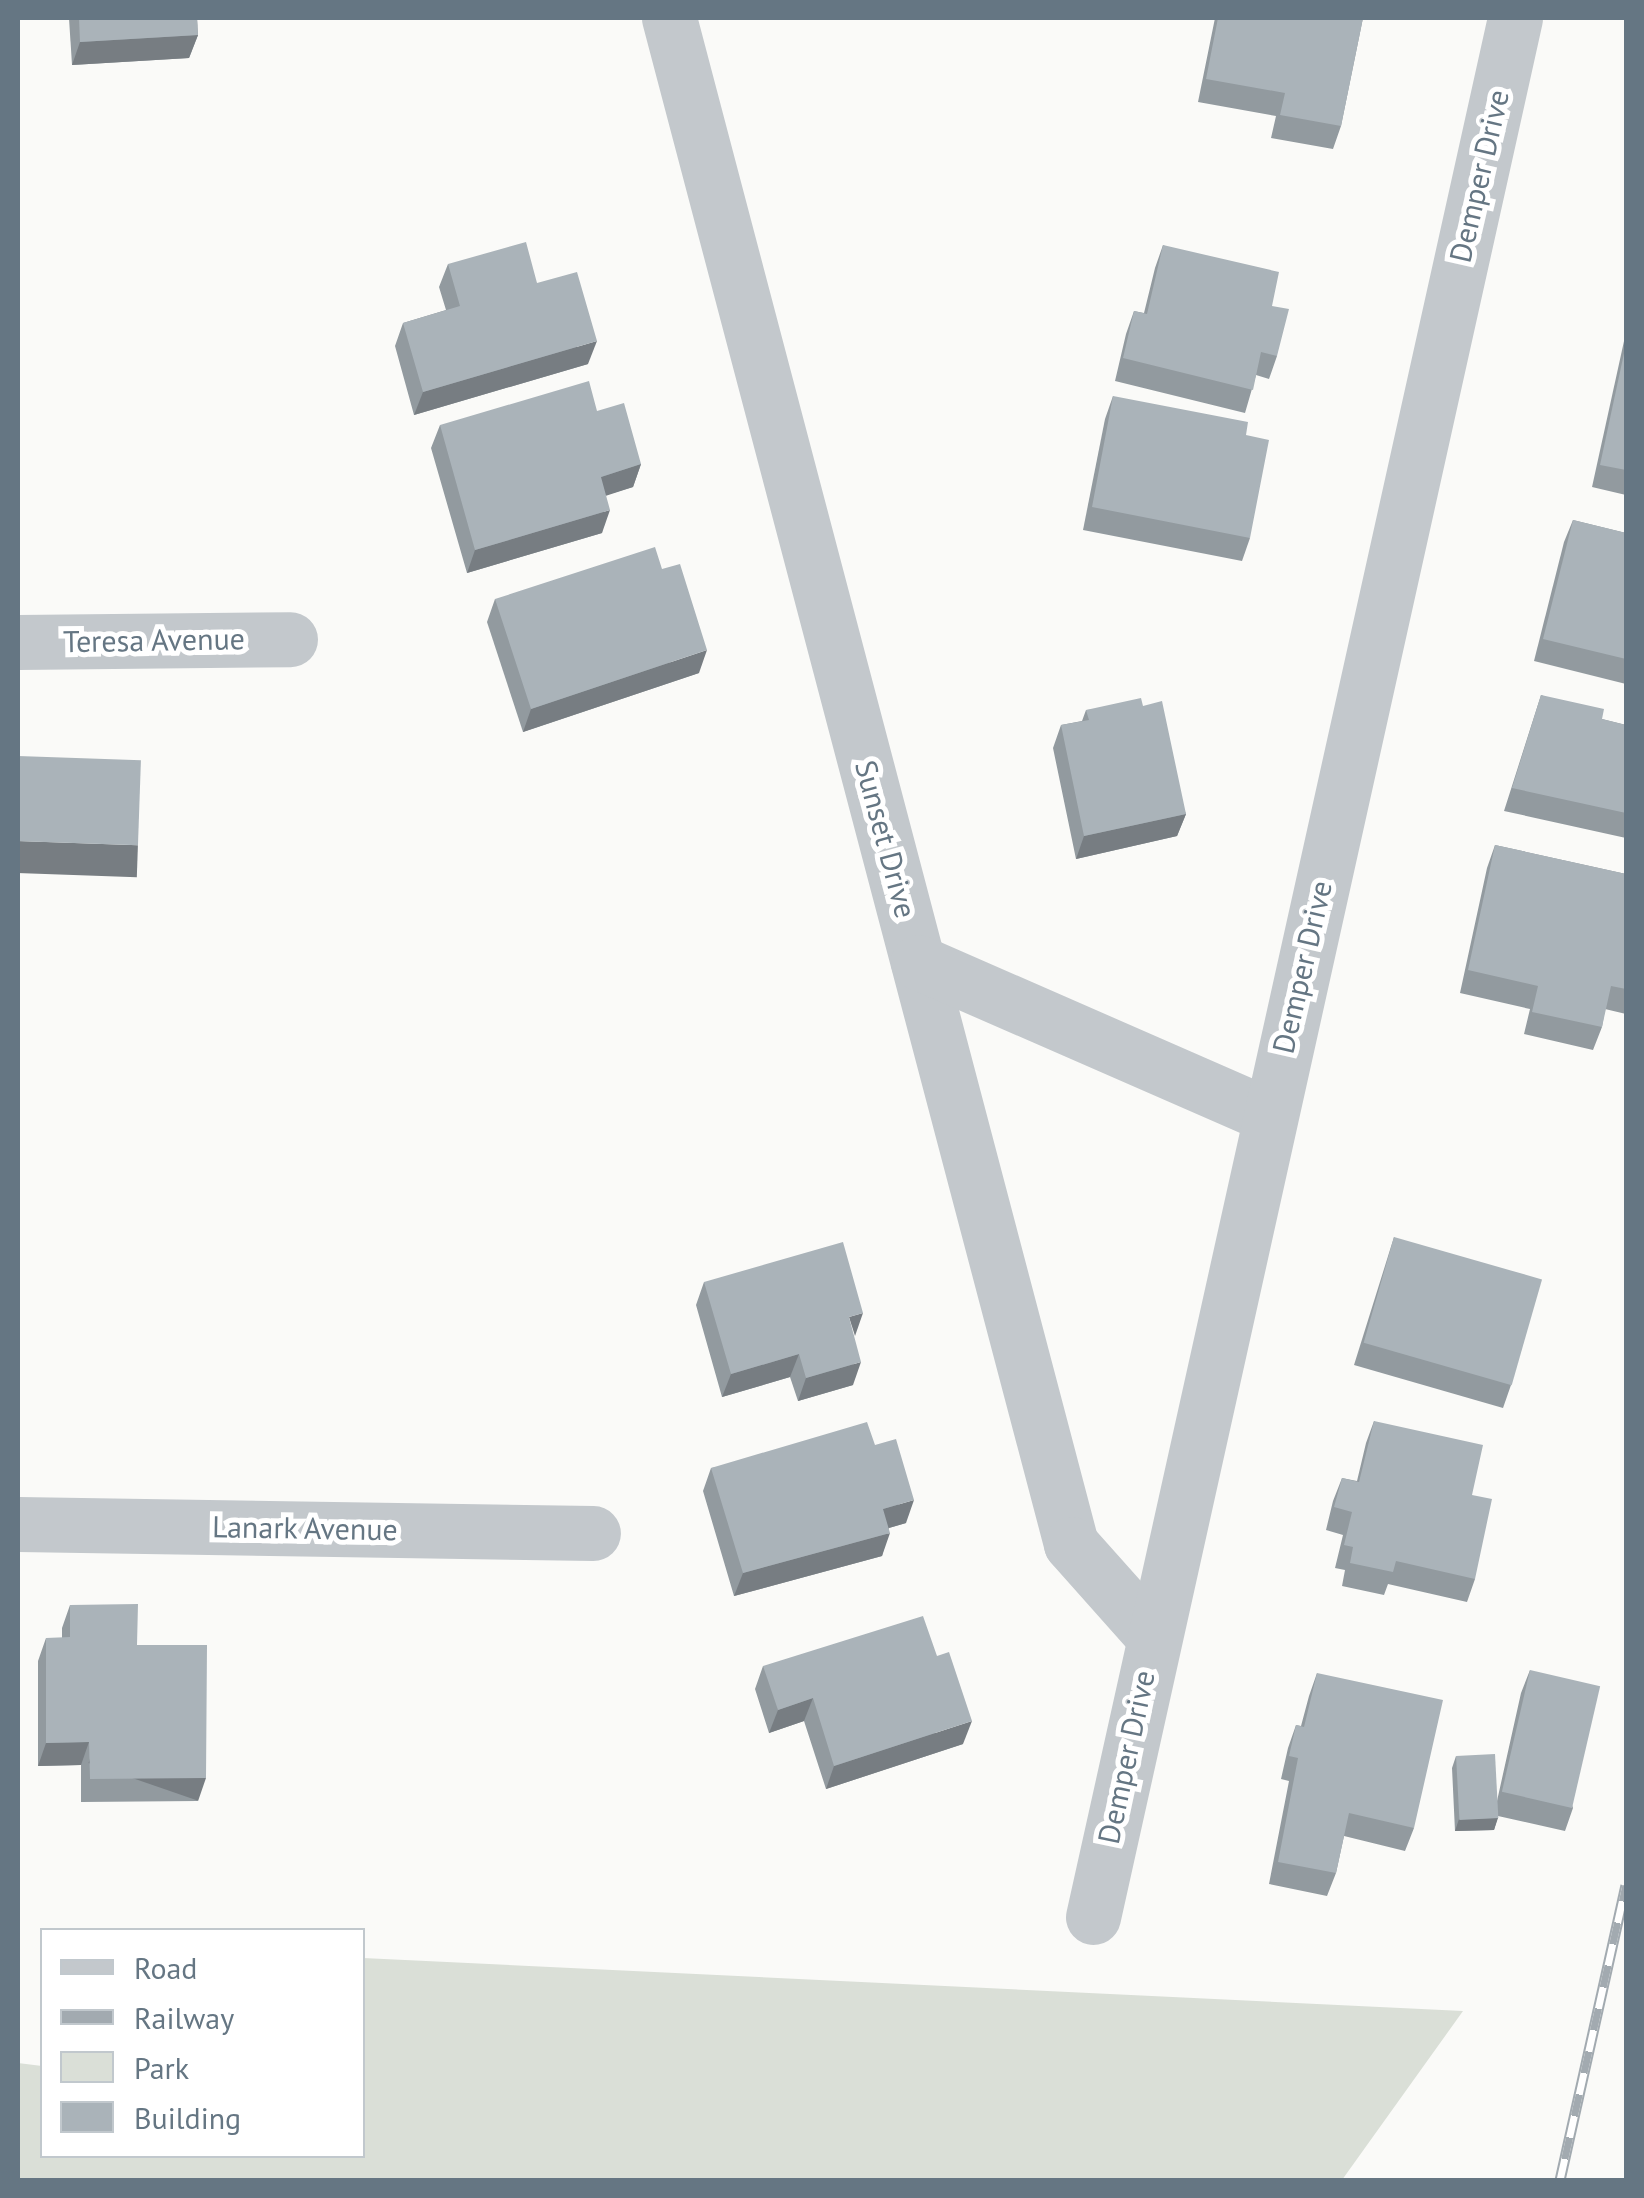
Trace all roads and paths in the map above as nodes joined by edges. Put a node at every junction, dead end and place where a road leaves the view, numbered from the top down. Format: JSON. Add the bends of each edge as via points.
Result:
{"nodes":[{"id":1,"x":669,"y":18,"type":"edge"},
{"id":2,"x":1515,"y":18,"type":"edge"},
{"id":3,"x":290,"y":639,"type":"dead end"},
{"id":4,"x":18,"y":642,"type":"edge"},
{"id":5,"x":918,"y":962,"type":"junction"},
{"id":6,"x":1269,"y":1115,"type":"junction"},
{"id":7,"x":18,"y":1524,"type":"edge"},
{"id":8,"x":593,"y":1533,"type":"dead end"},
{"id":9,"x":1152,"y":1634,"type":"junction"},
{"id":10,"x":1093,"y":1917,"type":"dead end"}],
"edges":[{"from":1,"to":5,"type":"street","name":"Sunset Drive"},
{"from":2,"to":6,"type":"street","name":"Demper Drive"},
{"from":3,"to":4,"type":"street","name":"Teresa Avenue"},
{"from":5,"to":6,"type":"street"},
{"from":5,"to":9,"type":"street","name":"Sunset Drive","via":[[1072,1544]]},
{"from":6,"to":9,"type":"street","name":"Demper Drive"},
{"from":7,"to":8,"type":"street","name":"Lanark Avenue"},
{"from":9,"to":10,"type":"street","name":"Demper Drive"}]}
